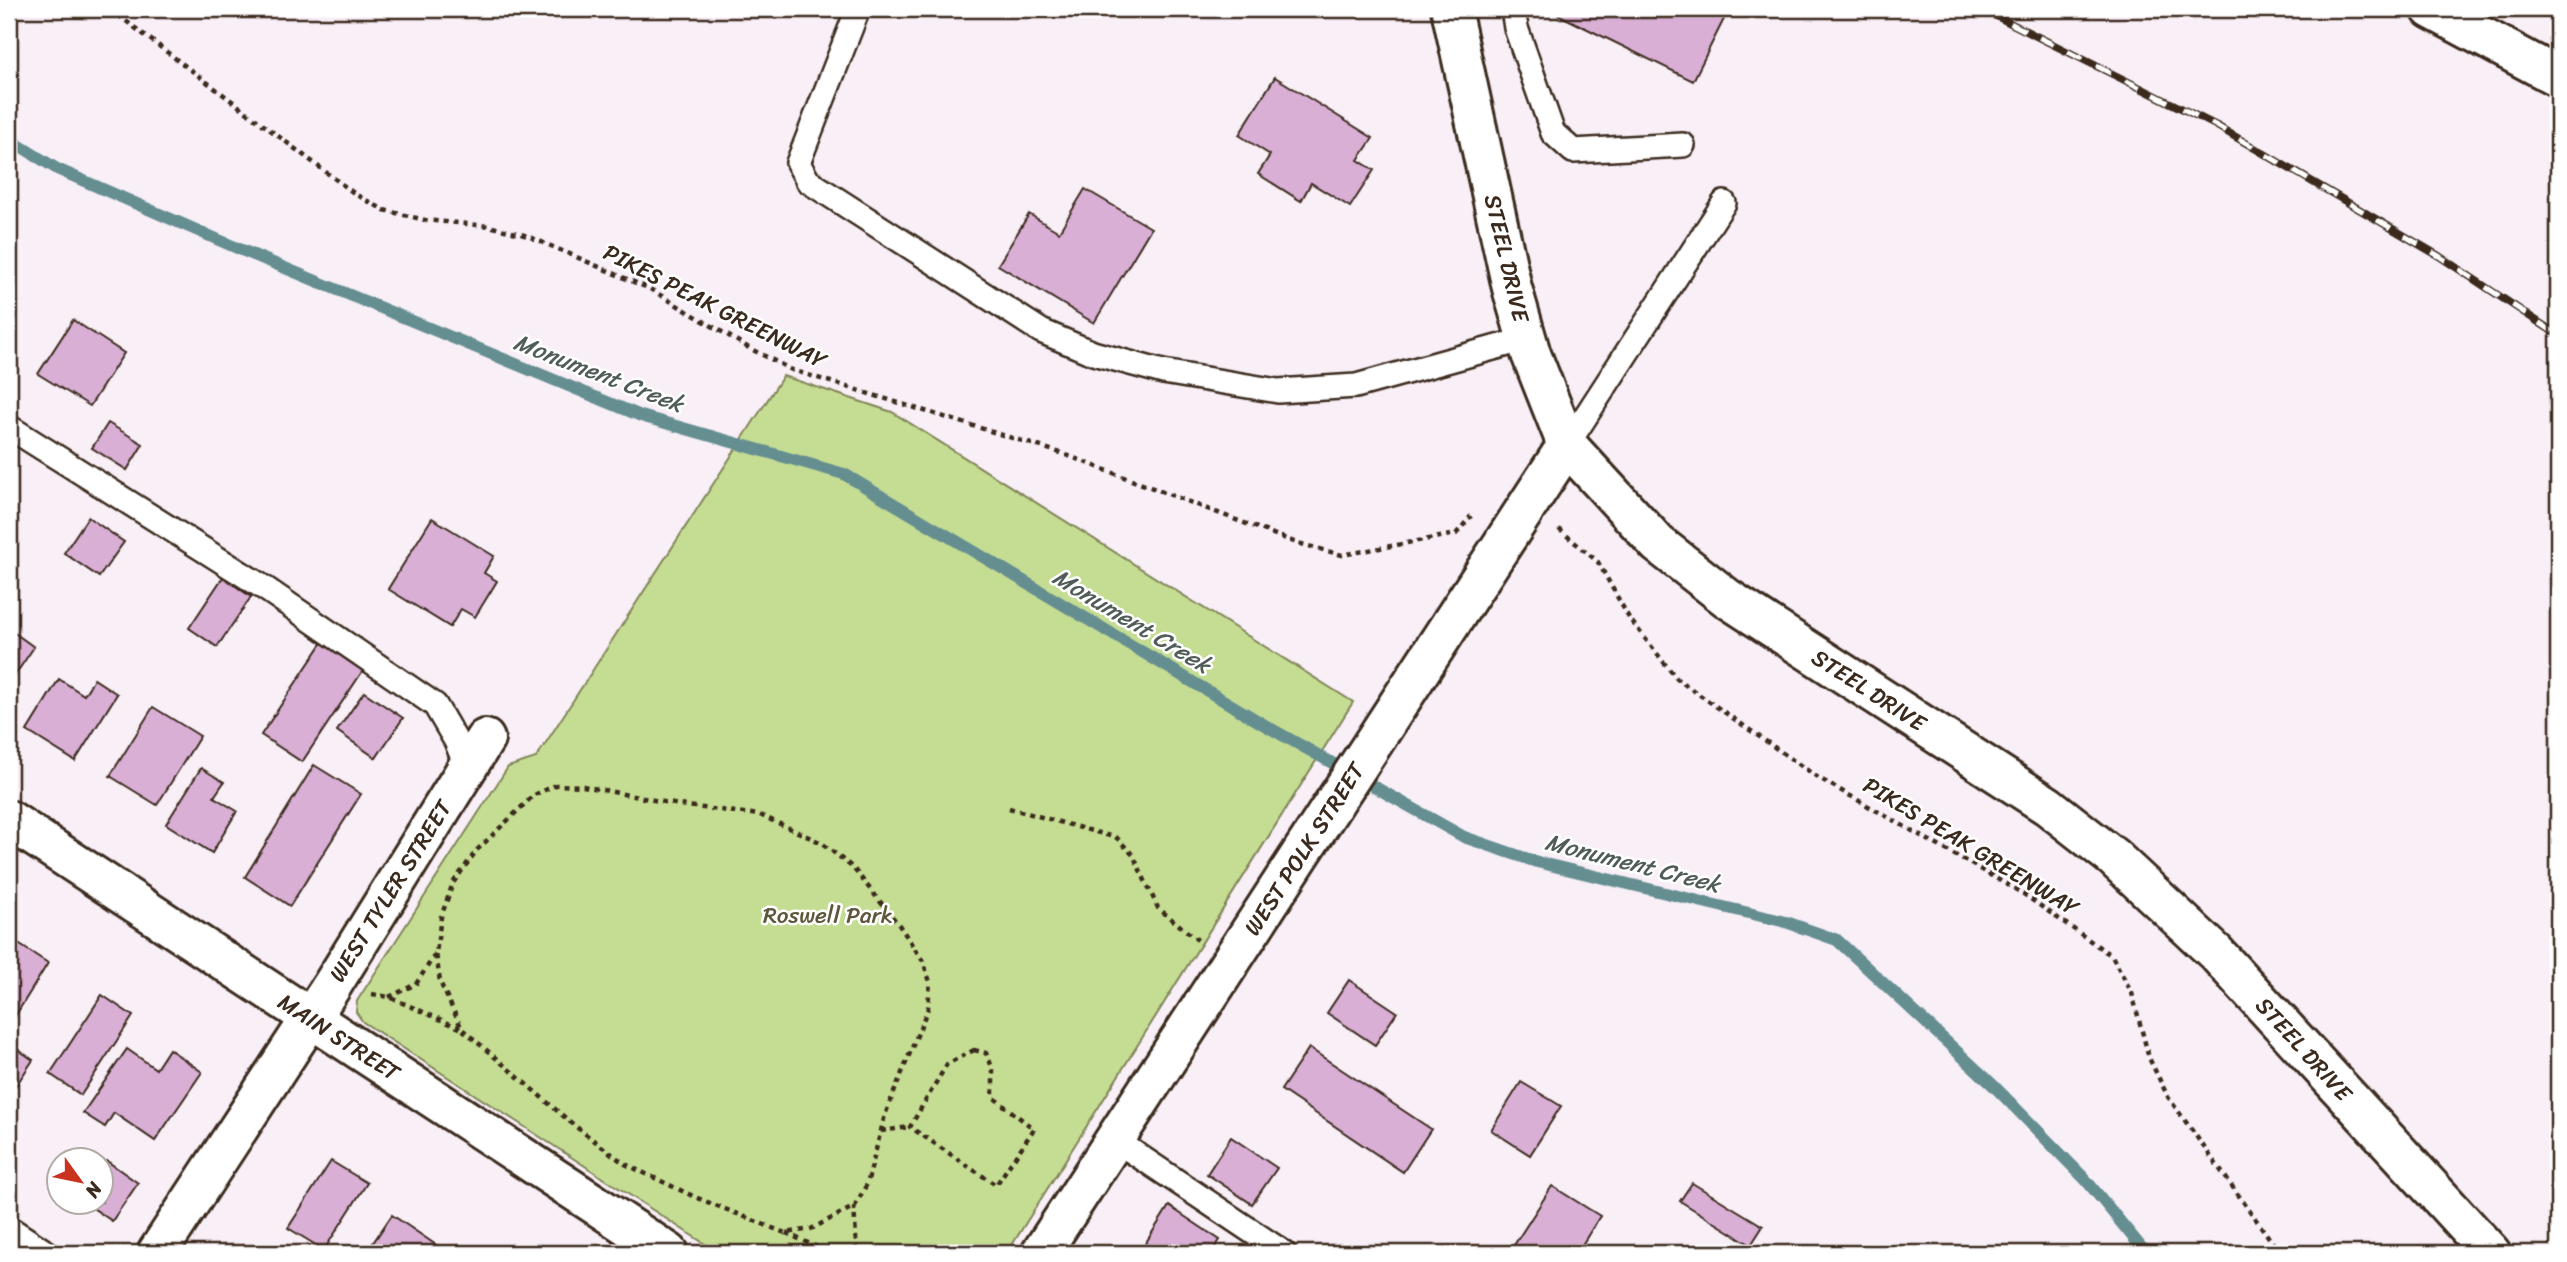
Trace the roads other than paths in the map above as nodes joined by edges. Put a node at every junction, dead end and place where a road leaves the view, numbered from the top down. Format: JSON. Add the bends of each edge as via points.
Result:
{"nodes":[{"id":1,"x":858,"y":9,"type":"edge"},
{"id":2,"x":1451,"y":9,"type":"edge"},
{"id":3,"x":1513,"y":9,"type":"edge"},
{"id":4,"x":2431,"y":9,"type":"edge"},
{"id":5,"x":2558,"y":77,"type":"edge"},
{"id":6,"x":1683,"y":145,"type":"dead end"},
{"id":7,"x":1724,"y":203,"type":"dead end"},
{"id":8,"x":1526,"y":339,"type":"junction"},
{"id":9,"x":9,"y":427,"type":"edge"},
{"id":10,"x":1566,"y":445,"type":"junction"},
{"id":11,"x":476,"y":754,"type":"joint"},
{"id":12,"x":9,"y":820,"type":"edge"},
{"id":13,"x":321,"y":1002,"type":"junction"},
{"id":14,"x":1115,"y":1140,"type":"junction"},
{"id":15,"x":9,"y":1228,"type":"edge"},
{"id":16,"x":47,"y":1253,"type":"edge"},
{"id":17,"x":157,"y":1253,"type":"edge"},
{"id":18,"x":669,"y":1253,"type":"edge"},
{"id":19,"x":1041,"y":1253,"type":"edge"},
{"id":20,"x":1284,"y":1253,"type":"edge"},
{"id":21,"x":2491,"y":1253,"type":"edge"}],
"edges":[{"from":1,"to":8,"type":"lane","via":[[798,163],[808,181],[1041,331],[1093,353],[1163,372],[1278,391],[1356,386]]},
{"from":2,"to":8,"type":"street","name":"STEEL DRIVE"},
{"from":3,"to":6,"type":"lane","via":[[1553,133],[1573,151]]},
{"from":4,"to":5,"type":"street"},
{"from":7,"to":10,"type":"lane"},
{"from":8,"to":10,"type":"street","name":"STEEL DRIVE"},
{"from":9,"to":11,"type":"lane","via":[[266,589],[435,705],[456,741]]},
{"from":10,"to":14,"type":"street","name":"WEST POLK STREET"},
{"from":10,"to":21,"type":"street","name":"STEEL DRIVE","via":[[1658,544],[1718,591],[2048,806],[2113,857],[2217,953]]},
{"from":11,"to":13,"type":"street","name":"WEST TYLER STREET"},
{"from":12,"to":13,"type":"street","name":"MAIN STREET"},
{"from":13,"to":17,"type":"street","name":"WEST TYLER STREET"},
{"from":13,"to":18,"type":"street","name":"MAIN STREET"},
{"from":14,"to":19,"type":"street","name":"WEST POLK STREET"},
{"from":14,"to":20,"type":"lane"},
{"from":15,"to":16,"type":"lane"}]}
